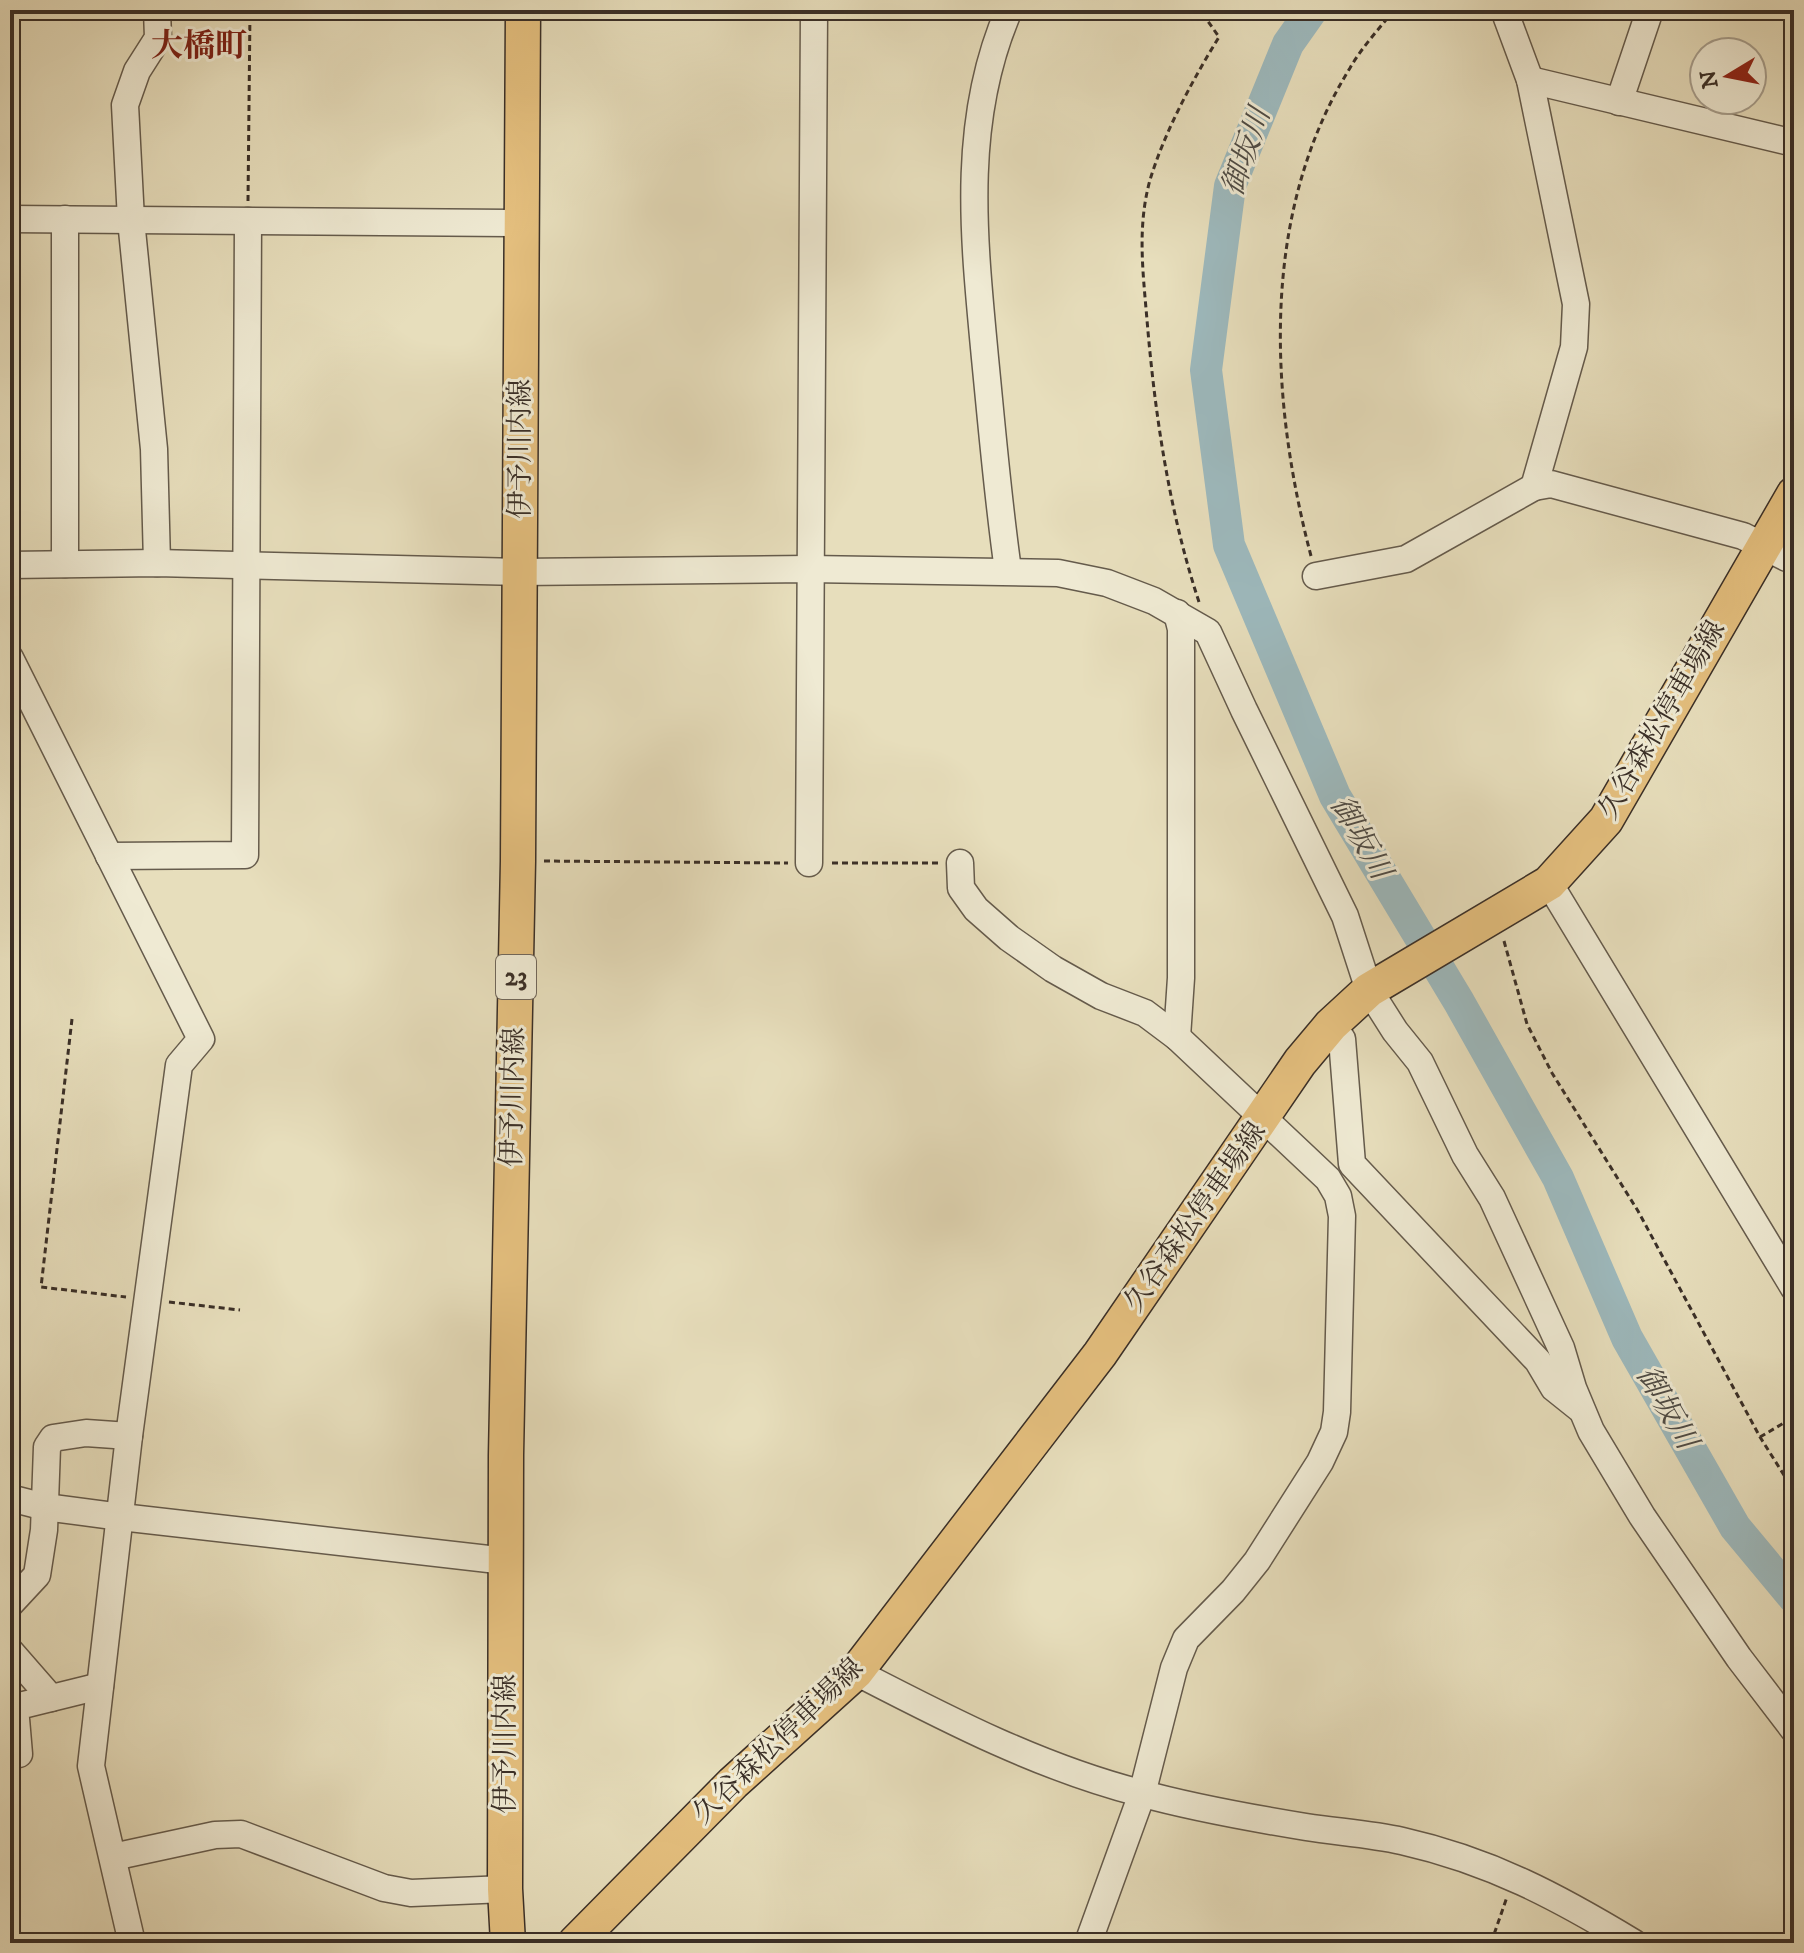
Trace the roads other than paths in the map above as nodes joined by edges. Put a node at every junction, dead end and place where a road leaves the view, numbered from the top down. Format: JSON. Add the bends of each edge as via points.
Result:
{"nodes":[{"id":1,"x":157,"y":10,"type":"edge"},
{"id":2,"x":523,"y":10,"type":"edge"},
{"id":3,"x":814,"y":10,"type":"edge"},
{"id":4,"x":1009,"y":10,"type":"edge"},
{"id":5,"x":1504,"y":10,"type":"edge"},
{"id":6,"x":1650,"y":10,"type":"edge"},
{"id":7,"x":1530,"y":80,"type":"junction"},
{"id":8,"x":1619,"y":102,"type":"junction"},
{"id":9,"x":1794,"y":143,"type":"edge"},
{"id":10,"x":10,"y":219,"type":"edge"},
{"id":11,"x":65,"y":219,"type":"junction"},
{"id":12,"x":131,"y":220,"type":"junction"},
{"id":13,"x":248,"y":221,"type":"junction"},
{"id":14,"x":521,"y":223,"type":"junction"},
{"id":15,"x":1534,"y":487,"type":"junction"},
{"id":16,"x":1794,"y":494,"type":"edge"},
{"id":17,"x":1762,"y":547,"type":"junction"},
{"id":18,"x":1794,"y":559,"type":"edge"},
{"id":19,"x":157,"y":563,"type":"junction"},
{"id":20,"x":65,"y":564,"type":"junction"},
{"id":21,"x":10,"y":565,"type":"edge"},
{"id":22,"x":246,"y":565,"type":"junction"},
{"id":23,"x":809,"y":569,"type":"junction"},
{"id":24,"x":1008,"y":570,"type":"junction"},
{"id":25,"x":519,"y":572,"type":"junction"},
{"id":26,"x":1316,"y":576,"type":"road end"},
{"id":27,"x":1177,"y":613,"type":"junction"},
{"id":28,"x":10,"y":658,"type":"edge"},
{"id":29,"x":109,"y":856,"type":"junction"},
{"id":30,"x":809,"y":863,"type":"road end"},
{"id":31,"x":960,"y":863,"type":"road end"},
{"id":32,"x":1549,"y":883,"type":"junction"},
{"id":33,"x":1375,"y":986,"type":"junction"},
{"id":34,"x":1331,"y":1025,"type":"junction"},
{"id":35,"x":1177,"y":1037,"type":"junction"},
{"id":36,"x":1262,"y":1120,"type":"junction"},
{"id":37,"x":1794,"y":1288,"type":"edge"},
{"id":38,"x":1582,"y":1411,"type":"junction"},
{"id":39,"x":129,"y":1436,"type":"junction"},
{"id":40,"x":10,"y":1498,"type":"edge"},
{"id":41,"x":45,"y":1507,"type":"junction"},
{"id":42,"x":121,"y":1517,"type":"junction"},
{"id":43,"x":506,"y":1561,"type":"junction"},
{"id":44,"x":10,"y":1604,"type":"edge"},
{"id":45,"x":10,"y":1651,"type":"edge"},
{"id":46,"x":856,"y":1672,"type":"junction"},
{"id":47,"x":100,"y":1686,"type":"junction"},
{"id":48,"x":51,"y":1698,"type":"junction"},
{"id":49,"x":1794,"y":1730,"type":"edge"},
{"id":50,"x":19,"y":1754,"type":"dead end"},
{"id":51,"x":1142,"y":1794,"type":"junction"},
{"id":52,"x":113,"y":1857,"type":"junction"},
{"id":53,"x":505,"y":1889,"type":"junction"},
{"id":54,"x":132,"y":1943,"type":"edge"},
{"id":55,"x":508,"y":1943,"type":"edge"},
{"id":56,"x":575,"y":1943,"type":"edge"},
{"id":57,"x":1088,"y":1943,"type":"edge"},
{"id":58,"x":1634,"y":1943,"type":"edge"}],
"edges":[{"from":1,"to":12,"type":"street","via":[[158,38],[137,71],[125,105]]},
{"from":2,"to":14,"type":"main road","name":"伊予川内線","number":"23"},
{"from":3,"to":23,"type":"street"},
{"from":4,"to":24,"type":"street","via":[[990,59],[976,133],[973,222]]},
{"from":5,"to":7,"type":"street"},
{"from":6,"to":8,"type":"street"},
{"from":7,"to":8,"type":"street"},
{"from":7,"to":15,"type":"street","via":[[1576,304],[1574,347]]},
{"from":8,"to":9,"type":"street"},
{"from":10,"to":11,"type":"street"},
{"from":11,"to":12,"type":"street"},
{"from":11,"to":20,"type":"street"},
{"from":12,"to":13,"type":"street"},
{"from":12,"to":19,"type":"street","via":[[154,449]]},
{"from":13,"to":14,"type":"street"},
{"from":13,"to":22,"type":"street"},
{"from":14,"to":25,"type":"main road","name":"伊予川内線","number":"23"},
{"from":15,"to":17,"type":"street","via":[[1551,484],[1743,536]]},
{"from":15,"to":26,"type":"street","via":[[1406,559]]},
{"from":16,"to":17,"type":"main road","name":"久谷森松停車場線"},
{"from":17,"to":18,"type":"street"},
{"from":17,"to":32,"type":"main road","name":"久谷森松停車場線","via":[[1606,820]]},
{"from":19,"to":20,"type":"street"},
{"from":19,"to":22,"type":"street"},
{"from":20,"to":21,"type":"street"},
{"from":22,"to":25,"type":"street"},
{"from":22,"to":29,"type":"street","via":[[245,855]]},
{"from":23,"to":24,"type":"street"},
{"from":23,"to":25,"type":"street"},
{"from":23,"to":30,"type":"street"},
{"from":24,"to":27,"type":"street","via":[[1107,583]]},
{"from":25,"to":43,"type":"main road","name":"伊予川内線","number":"23"},
{"from":27,"to":33,"type":"street","via":[[1208,632]]},
{"from":27,"to":35,"type":"street"},
{"from":28,"to":29,"type":"street"},
{"from":29,"to":39,"type":"street","via":[[201,1039],[179,1065]]},
{"from":31,"to":35,"type":"street","via":[[961,888],[1009,938],[1101,996],[1145,1013]]},
{"from":32,"to":33,"type":"main road","name":"久谷森松停車場線"},
{"from":32,"to":37,"type":"street"},
{"from":33,"to":34,"type":"main road","name":"久谷森松停車場線"},
{"from":33,"to":38,"type":"street","via":[[1395,1031],[1420,1062],[1492,1198],[1561,1348]]},
{"from":34,"to":36,"type":"main road","name":"久谷森松停車場線"},
{"from":34,"to":38,"type":"street","via":[[1342,1039],[1352,1164],[1538,1361],[1554,1388]]},
{"from":35,"to":36,"type":"street"},
{"from":36,"to":46,"type":"main road","name":"久谷森松停車場線","via":[[1100,1354]]},
{"from":36,"to":51,"type":"street","via":[[1328,1179],[1338,1196],[1342,1216],[1334,1432],[1257,1561],[1186,1639]]},
{"from":38,"to":49,"type":"street","via":[[1642,1516]]},
{"from":39,"to":41,"type":"street","via":[[86,1433],[53,1438],[47,1447]]},
{"from":39,"to":42,"type":"street"},
{"from":40,"to":41,"type":"street"},
{"from":41,"to":42,"type":"street"},
{"from":41,"to":44,"type":"street","via":[[37,1575]]},
{"from":42,"to":43,"type":"street"},
{"from":42,"to":47,"type":"street"},
{"from":43,"to":53,"type":"main road","name":"伊予川内線","number":"23"},
{"from":45,"to":48,"type":"street"},
{"from":46,"to":51,"type":"street","via":[[989,1739]]},
{"from":46,"to":56,"type":"main road","name":"久谷森松停車場線","via":[[733,1783]]},
{"from":47,"to":48,"type":"street"},
{"from":47,"to":52,"type":"street","via":[[91,1766]]},
{"from":48,"to":50,"type":"street","via":[[15,1707]]},
{"from":51,"to":57,"type":"street"},
{"from":51,"to":58,"type":"street","via":[[1442,1851],[1514,1876]]},
{"from":52,"to":53,"type":"street","via":[[241,1834],[384,1888],[411,1893]]},
{"from":52,"to":54,"type":"street"},
{"from":53,"to":55,"type":"main road","name":"伊予川内線","number":"23"}]}
